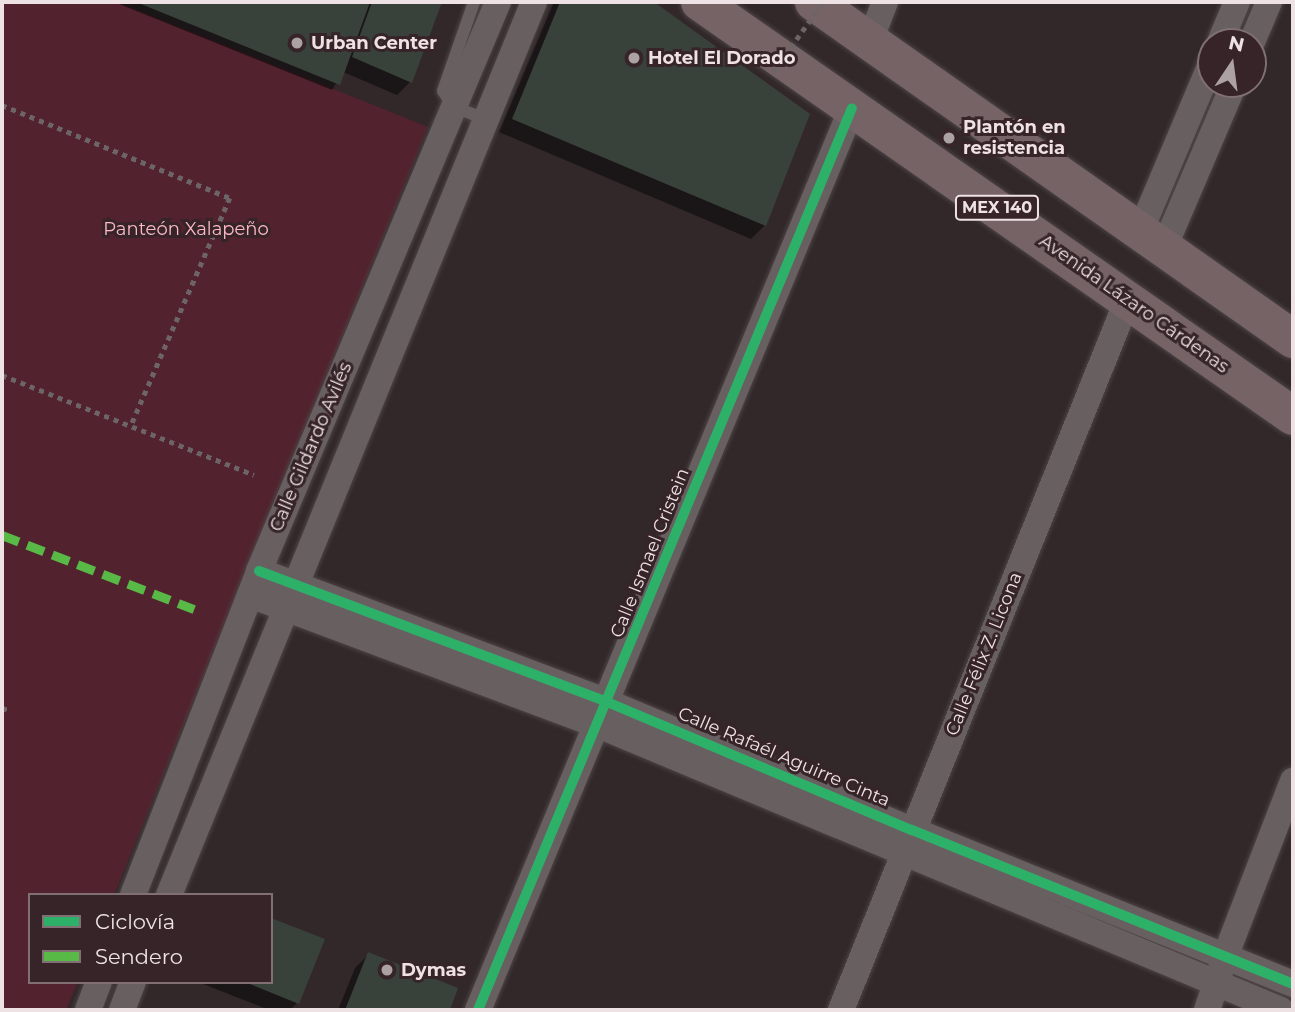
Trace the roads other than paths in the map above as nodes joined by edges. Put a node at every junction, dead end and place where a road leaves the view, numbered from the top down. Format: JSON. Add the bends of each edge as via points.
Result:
{"nodes":[{"id":1,"x":474,"y":2,"type":"edge"},
{"id":2,"x":498,"y":2,"type":"edge"},
{"id":3,"x":534,"y":2,"type":"edge"},
{"id":4,"x":699,"y":2,"type":"edge"},
{"id":5,"x":814,"y":2,"type":"edge"},
{"id":6,"x":885,"y":2,"type":"edge"},
{"id":7,"x":1237,"y":2,"type":"edge"},
{"id":8,"x":1266,"y":3,"type":"edge"},
{"id":9,"x":1226,"y":28,"type":"edge"},
{"id":10,"x":1257,"y":28,"type":"edge"},
{"id":11,"x":870,"y":41,"type":"junction"},
{"id":12,"x":945,"y":94,"type":"junction"},
{"id":13,"x":1200,"y":98,"type":"edge"},
{"id":14,"x":1227,"y":98,"type":"edge"},
{"id":15,"x":454,"y":107,"type":"junction"},
{"id":16,"x":852,"y":108,"type":"junction"},
{"id":17,"x":486,"y":119,"type":"junction"},
{"id":18,"x":906,"y":145,"type":"junction"},
{"id":19,"x":991,"y":164,"type":"junction"},
{"id":20,"x":1152,"y":240,"type":"junction"},
{"id":21,"x":1128,"y":299,"type":"junction"},
{"id":22,"x":1293,"y":339,"type":"edge"},
{"id":23,"x":1293,"y":360,"type":"edge"},
{"id":24,"x":1293,"y":394,"type":"edge"},
{"id":25,"x":1293,"y":416,"type":"edge"},
{"id":26,"x":311,"y":447,"type":"junction"},
{"id":27,"x":347,"y":462,"type":"junction"},
{"id":28,"x":255,"y":583,"type":"junction"},
{"id":29,"x":292,"y":597,"type":"junction"},
{"id":30,"x":603,"y":714,"type":"junction"},
{"id":31,"x":1293,"y":780,"type":"edge"},
{"id":32,"x":908,"y":841,"type":"junction"},
{"id":33,"x":134,"y":893,"type":"edge"},
{"id":34,"x":170,"y":893,"type":"edge"},
{"id":35,"x":1224,"y":957,"type":"junction"},
{"id":36,"x":98,"y":984,"type":"edge"},
{"id":37,"x":132,"y":984,"type":"edge"},
{"id":38,"x":1293,"y":984,"type":"edge"},
{"id":39,"x":1217,"y":985,"type":"junction"},
{"id":40,"x":88,"y":1010,"type":"edge"},
{"id":41,"x":122,"y":1010,"type":"edge"},
{"id":42,"x":478,"y":1010,"type":"edge"},
{"id":43,"x":841,"y":1010,"type":"edge"},
{"id":44,"x":1207,"y":1010,"type":"edge"},
{"id":45,"x":1281,"y":1010,"type":"edge"}],
"edges":[{"from":1,"to":15,"type":"lane","via":[[443,88]]},
{"from":2,"to":15,"type":"street","name":"Calle Gildardo Avilés"},
{"from":3,"to":17,"type":"street"},
{"from":4,"to":16,"type":"highway","name":"Avenida Lázaro Cárdenas","number":"MEX 140"},
{"from":5,"to":11,"type":"highway","name":"Avenida Lázaro Cárdenas","number":"MEX 140"},
{"from":6,"to":11,"type":"street"},
{"from":7,"to":9,"type":"street"},
{"from":8,"to":10,"type":"street"},
{"from":11,"to":12,"type":"highway","name":"Avenida Lázaro Cárdenas","number":"MEX 140"},
{"from":12,"to":19,"type":"highway","name":"Avenida Lázaro Cárdenas","number":"MEX 140"},
{"from":12,"to":20,"type":"highway","name":"Avenida Lázaro Cárdenas","number":"MEX 140"},
{"from":13,"to":20,"type":"street"},
{"from":14,"to":20,"type":"street"},
{"from":15,"to":17,"type":"lane"},
{"from":15,"to":26,"type":"street","name":"Calle Gildardo Avilés"},
{"from":16,"to":18,"type":"highway","name":"Avenida Lázaro Cárdenas","number":"MEX 140"},
{"from":16,"to":30,"type":"street","name":"Calle Ismael Cristein"},
{"from":17,"to":27,"type":"street"},
{"from":18,"to":19,"type":"highway","name":"Avenida Lázaro Cárdenas","number":"MEX 140"},
{"from":18,"to":21,"type":"highway","name":"Avenida Lázaro Cárdenas","number":"MEX 140"},
{"from":19,"to":23,"type":"highway","name":"Avenida Lázaro Cárdenas","number":"MEX 140"},
{"from":19,"to":24,"type":"highway","name":"Avenida Lázaro Cárdenas","number":"MEX 140"},
{"from":20,"to":22,"type":"highway","name":"Avenida Lázaro Cárdenas","number":"MEX 140"},
{"from":21,"to":25,"type":"highway","name":"Avenida Lázaro Cárdenas","number":"MEX 140"},
{"from":21,"to":32,"type":"street","name":"Calle Félix Z. Licona"},
{"from":26,"to":27,"type":"street"},
{"from":26,"to":28,"type":"street","name":"Calle Gildardo Avilés"},
{"from":27,"to":29,"type":"street"},
{"from":28,"to":29,"type":"street","name":"Calle Rafaél Aguirre Cinta"},
{"from":28,"to":33,"type":"street","name":"Calle Gildardo Avilés"},
{"from":29,"to":30,"type":"street","name":"Calle Rafaél Aguirre Cinta"},
{"from":29,"to":34,"type":"street"},
{"from":30,"to":32,"type":"street","name":"Calle Rafaél Aguirre Cinta"},
{"from":30,"to":42,"type":"street","name":"Calle Ismael Cristein"},
{"from":31,"to":35,"type":"street"},
{"from":32,"to":35,"type":"street","name":"Calle Rafaél Aguirre Cinta"},
{"from":32,"to":39,"type":"street","name":"Calle Rafaél Aguirre Cinta"},
{"from":32,"to":43,"type":"street","name":"Calle Félix Z. Licona"},
{"from":35,"to":38,"type":"street","name":"Calle Rafaél Aguirre Cinta"},
{"from":35,"to":39,"type":"street"},
{"from":36,"to":40,"type":"street"},
{"from":37,"to":41,"type":"street"},
{"from":39,"to":44,"type":"street"},
{"from":39,"to":45,"type":"street","name":"Calle Rafaél Aguirre Cinta"}]}
